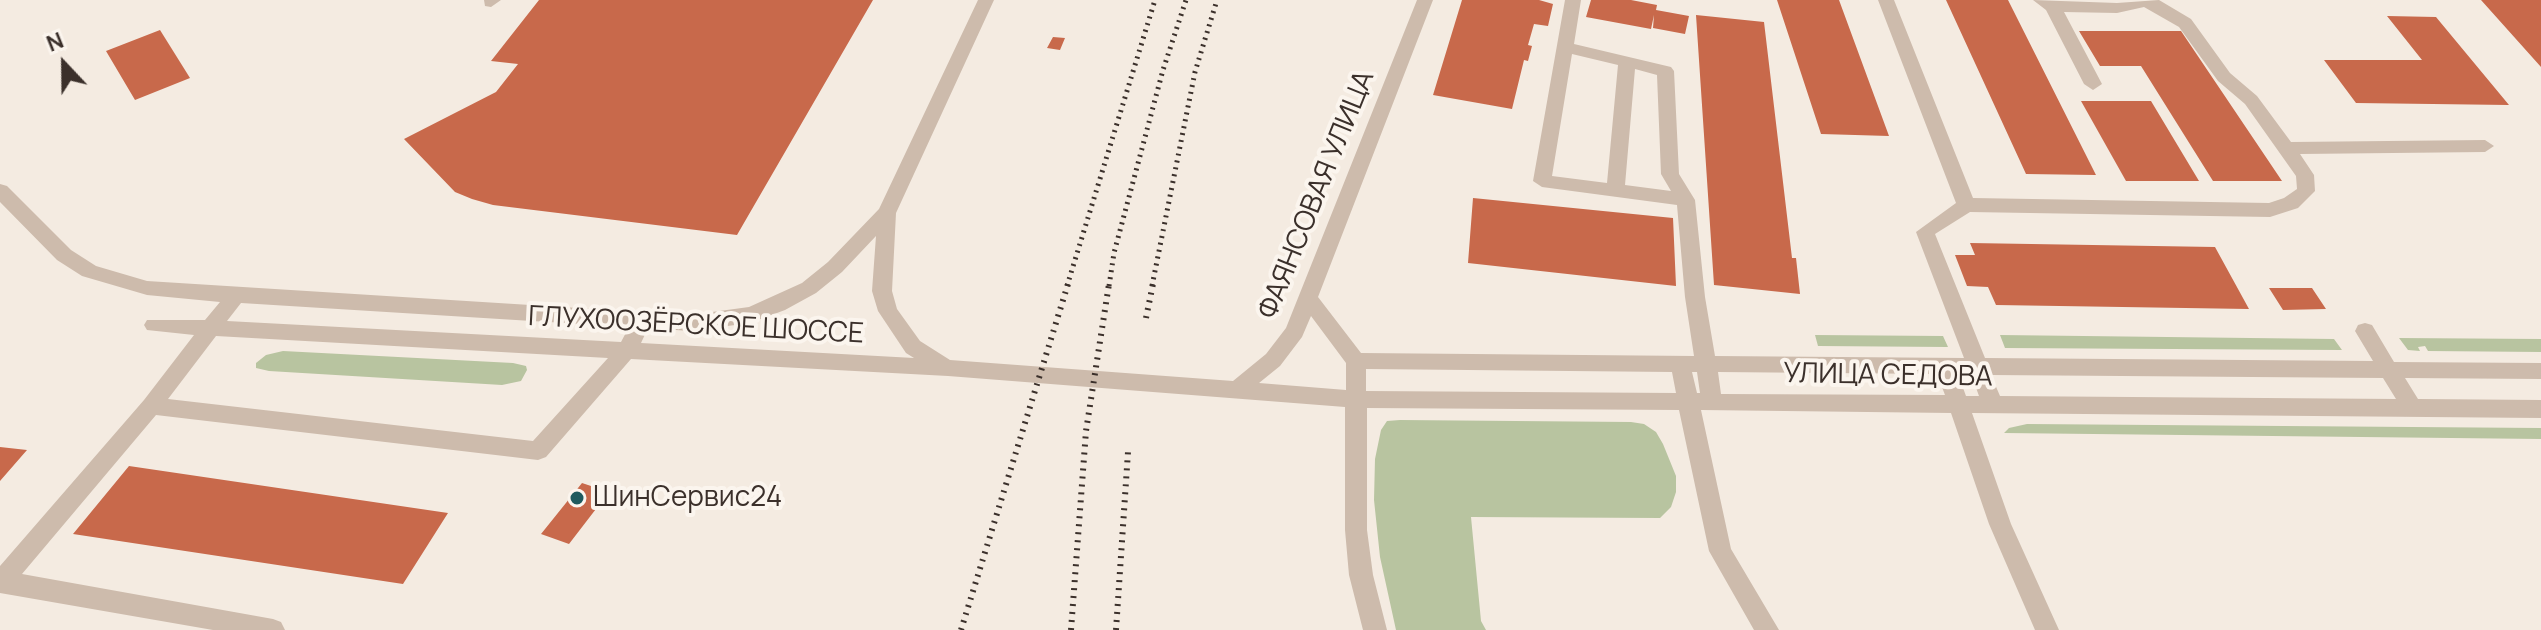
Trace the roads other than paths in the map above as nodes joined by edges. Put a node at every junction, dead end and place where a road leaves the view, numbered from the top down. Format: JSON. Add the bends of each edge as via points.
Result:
{"nodes":[{"id":1,"x":986,"y":0,"type":"edge"},
{"id":2,"x":1425,"y":0,"type":"edge"},
{"id":3,"x":1573,"y":0,"type":"edge"},
{"id":4,"x":1886,"y":0,"type":"edge"},
{"id":5,"x":2149,"y":1,"type":"edge"},
{"id":6,"x":2047,"y":4,"type":"edge"},
{"id":7,"x":1564,"y":47,"type":"junction"},
{"id":8,"x":1627,"y":62,"type":"junction"},
{"id":9,"x":2093,"y":84,"type":"dead end"},
{"id":10,"x":2485,"y":146,"type":"dead end"},
{"id":11,"x":2286,"y":148,"type":"junction"},
{"id":12,"x":0,"y":191,"type":"edge"},
{"id":13,"x":1615,"y":191,"type":"junction"},
{"id":14,"x":1686,"y":200,"type":"junction"},
{"id":15,"x":1966,"y":205,"type":"junction"},
{"id":16,"x":887,"y":213,"type":"junction"},
{"id":17,"x":235,"y":296,"type":"junction"},
{"id":18,"x":1309,"y":299,"type":"junction"},
{"id":19,"x":642,"y":321,"type":"junction"},
{"id":20,"x":154,"y":325,"type":"dead end"},
{"id":21,"x":210,"y":329,"type":"junction"},
{"id":22,"x":2365,"y":331,"type":"dead end"},
{"id":23,"x":627,"y":350,"type":"junction"},
{"id":24,"x":1356,"y":361,"type":"junction"},
{"id":25,"x":1680,"y":363,"type":"junction"},
{"id":26,"x":1706,"y":364,"type":"junction"},
{"id":27,"x":1945,"y":366,"type":"junction"},
{"id":28,"x":1978,"y":366,"type":"junction"},
{"id":29,"x":948,"y":368,"type":"junction"},
{"id":30,"x":2389,"y":369,"type":"junction"},
{"id":31,"x":2541,"y":371,"type":"edge"},
{"id":32,"x":1234,"y":392,"type":"junction"},
{"id":33,"x":1357,"y":399,"type":"junction"},
{"id":34,"x":1688,"y":402,"type":"junction"},
{"id":35,"x":1712,"y":402,"type":"junction"},
{"id":36,"x":1959,"y":405,"type":"junction"},
{"id":37,"x":1993,"y":405,"type":"junction"},
{"id":38,"x":151,"y":406,"type":"junction"},
{"id":39,"x":2412,"y":408,"type":"junction"},
{"id":40,"x":2541,"y":409,"type":"edge"},
{"id":41,"x":1,"y":582,"type":"edge"},
{"id":42,"x":273,"y":630,"type":"edge"},
{"id":43,"x":1375,"y":630,"type":"edge"},
{"id":44,"x":1767,"y":630,"type":"edge"},
{"id":45,"x":2047,"y":630,"type":"edge"}],
"edges":[{"from":1,"to":16,"type":"street"},
{"from":2,"to":18,"type":"street","name":"ФАЯНСОВАЯ УЛИЦА"},
{"from":3,"to":7,"type":"street"},
{"from":4,"to":15,"type":"street"},
{"from":5,"to":6,"type":"street","via":[[2117,8]]},
{"from":5,"to":11,"type":"street","via":[[2185,23]]},
{"from":6,"to":9,"type":"street"},
{"from":7,"to":8,"type":"street"},
{"from":7,"to":13,"type":"street","via":[[1542,181]]},
{"from":8,"to":13,"type":"street"},
{"from":8,"to":14,"type":"street","via":[[1665,71],[1670,174]]},
{"from":10,"to":11,"type":"street"},
{"from":11,"to":15,"type":"street","via":[[2305,175],[2306,191],[2270,210]]},
{"from":12,"to":17,"type":"street","name":"ГЛУХООЗЁРСКОЕ ШОССЕ","via":[[43,236],[89,271],[147,288]]},
{"from":13,"to":14,"type":"street"},
{"from":14,"to":26,"type":"street"},
{"from":15,"to":28,"type":"street","via":[[1925,232]]},
{"from":16,"to":19,"type":"street","name":"ГЛУХООЗЁРСКОЕ ШОССЕ","via":[[835,267],[778,305],[719,321]]},
{"from":16,"to":29,"type":"street","via":[[882,291],[888,311],[913,347]]},
{"from":17,"to":19,"type":"street","name":"ГЛУХООЗЁРСКОЕ ШОССЕ"},
{"from":17,"to":21,"type":"street"},
{"from":18,"to":24,"type":"street"},
{"from":18,"to":32,"type":"street","name":"ФАЯНСОВАЯ УЛИЦА","via":[[1295,331],[1273,360]]},
{"from":19,"to":23,"type":"street"},
{"from":20,"to":21,"type":"street","name":"ГЛУХООЗЁРСКОЕ ШОССЕ"},
{"from":21,"to":23,"type":"street","name":"ГЛУХООЗЁРСКОЕ ШОССЕ"},
{"from":21,"to":38,"type":"street"},
{"from":22,"to":30,"type":"street"},
{"from":23,"to":29,"type":"street","name":"ГЛУХООЗЁРСКОЕ ШОССЕ"},
{"from":23,"to":38,"type":"street","via":[[538,451]]},
{"from":24,"to":25,"type":"street","name":"УЛИЦА СЕДОВА"},
{"from":24,"to":33,"type":"street"},
{"from":25,"to":26,"type":"street","name":"УЛИЦА СЕДОВА"},
{"from":25,"to":34,"type":"street"},
{"from":26,"to":27,"type":"street","name":"УЛИЦА СЕДОВА"},
{"from":26,"to":35,"type":"street"},
{"from":27,"to":28,"type":"street","name":"УЛИЦА СЕДОВА"},
{"from":27,"to":36,"type":"street"},
{"from":28,"to":30,"type":"street","name":"УЛИЦА СЕДОВА"},
{"from":28,"to":37,"type":"street"},
{"from":29,"to":32,"type":"street","name":"ГЛУХООЗЁРСКОЕ ШОССЕ"},
{"from":30,"to":31,"type":"street","name":"УЛИЦА СЕДОВА"},
{"from":30,"to":39,"type":"street"},
{"from":32,"to":33,"type":"street","name":"УЛИЦА СЕДОВА"},
{"from":33,"to":34,"type":"street","name":"УЛИЦА СЕДОВА"},
{"from":33,"to":43,"type":"street","via":[[1356,530]]},
{"from":34,"to":35,"type":"street","name":"УЛИЦА СЕДОВА"},
{"from":34,"to":44,"type":"street","via":[[1720,551]]},
{"from":35,"to":36,"type":"street","name":"УЛИЦА СЕДОВА"},
{"from":36,"to":37,"type":"street","name":"УЛИЦА СЕДОВА"},
{"from":36,"to":45,"type":"street","via":[[2000,524]]},
{"from":37,"to":39,"type":"street","name":"УЛИЦА СЕДОВА"},
{"from":38,"to":41,"type":"street"},
{"from":39,"to":40,"type":"street","name":"УЛИЦА СЕДОВА"},
{"from":41,"to":42,"type":"street"}]}
